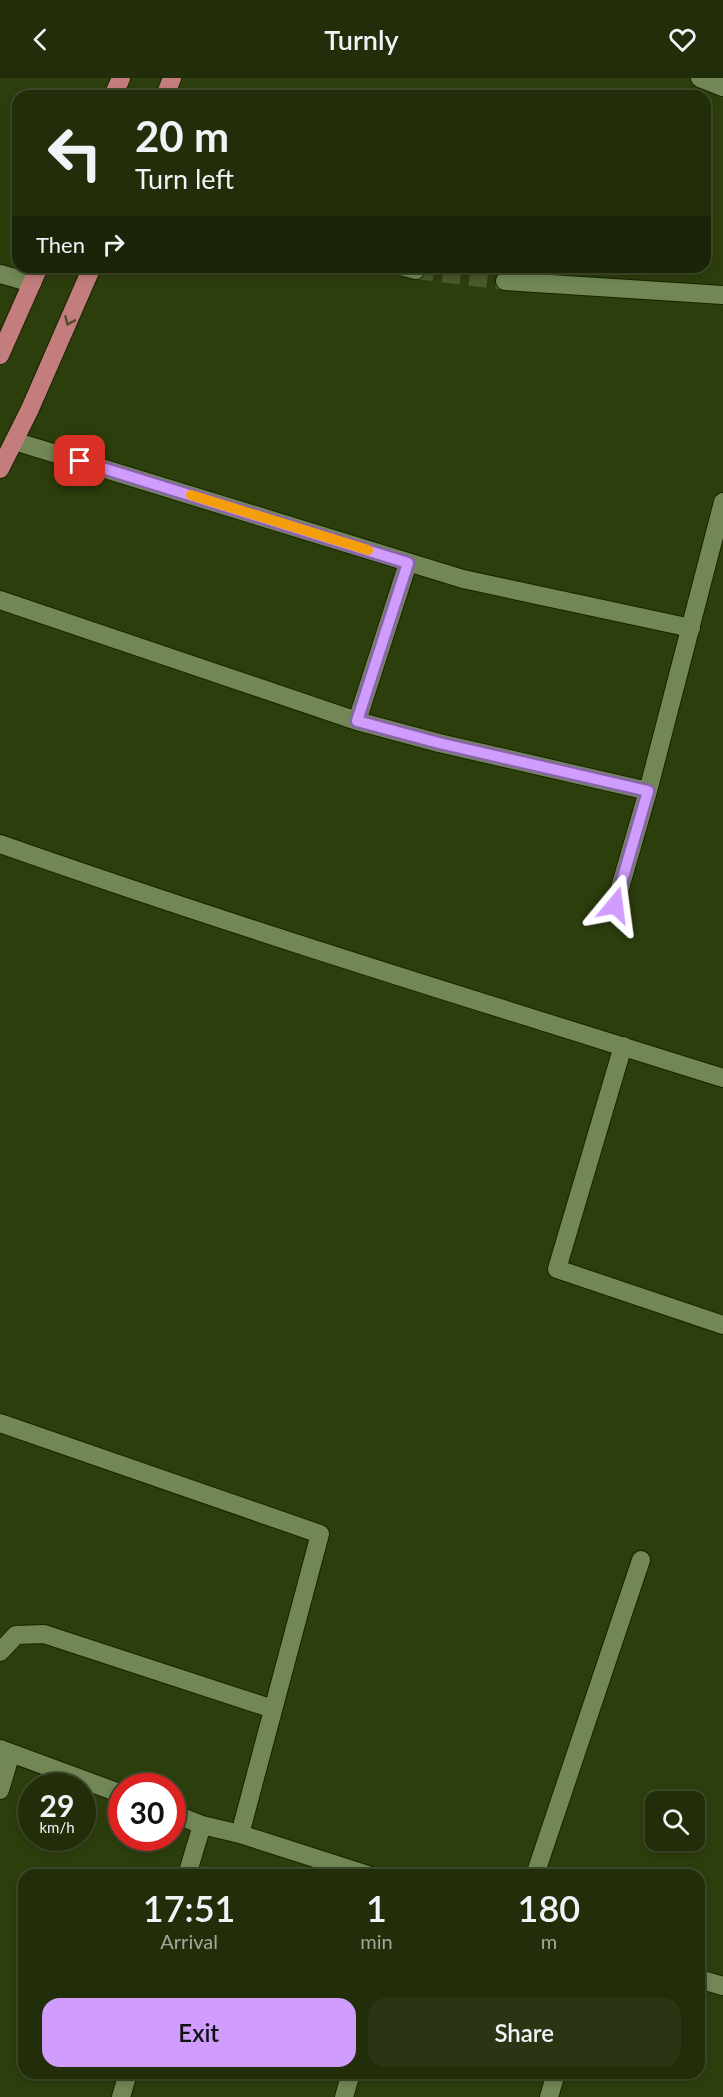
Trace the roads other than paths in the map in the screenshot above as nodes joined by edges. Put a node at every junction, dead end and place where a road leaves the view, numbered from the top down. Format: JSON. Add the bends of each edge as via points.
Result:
{"nodes":[{"id":1,"x":700,"y":78,"type":"edge"},
{"id":2,"x":723,"y":87,"type":"edge"},
{"id":3,"x":89,"y":273,"type":"edge"},
{"id":4,"x":0,"y":274,"type":"edge"},
{"id":5,"x":35,"y":275,"type":"edge"},
{"id":6,"x":505,"y":281,"type":"tunnel mouth"},
{"id":7,"x":723,"y":296,"type":"edge"},
{"id":8,"x":0,"y":355,"type":"edge"},
{"id":9,"x":14,"y":441,"type":"junction"},
{"id":10,"x":0,"y":469,"type":"edge"},
{"id":11,"x":723,"y":502,"type":"edge"},
{"id":12,"x":408,"y":563,"type":"junction"},
{"id":13,"x":0,"y":600,"type":"edge"},
{"id":14,"x":690,"y":628,"type":"junction"},
{"id":15,"x":357,"y":721,"type":"junction"},
{"id":16,"x":648,"y":791,"type":"junction"},
{"id":17,"x":0,"y":844,"type":"edge"},
{"id":18,"x":615,"y":905,"type":"dead end"},
{"id":19,"x":623,"y":1046,"type":"junction"},
{"id":20,"x":723,"y":1078,"type":"edge"},
{"id":21,"x":723,"y":1326,"type":"edge"},
{"id":22,"x":0,"y":1424,"type":"edge"},
{"id":23,"x":641,"y":1560,"type":"dead end"},
{"id":24,"x":0,"y":1652,"type":"edge"},
{"id":25,"x":273,"y":1709,"type":"junction"},
{"id":26,"x":6,"y":1751,"type":"edge"},
{"id":27,"x":108,"y":1789,"type":"edge"},
{"id":28,"x":0,"y":1790,"type":"edge"},
{"id":29,"x":186,"y":1819,"type":"edge"},
{"id":30,"x":202,"y":1825,"type":"junction"},
{"id":31,"x":240,"y":1834,"type":"junction"},
{"id":32,"x":189,"y":1869,"type":"edge"},
{"id":33,"x":349,"y":1869,"type":"edge"},
{"id":34,"x":536,"y":1869,"type":"edge"},
{"id":35,"x":705,"y":1981,"type":"edge"},
{"id":36,"x":723,"y":1986,"type":"edge"},
{"id":37,"x":126,"y":2079,"type":"edge"},
{"id":38,"x":349,"y":2079,"type":"edge"},
{"id":39,"x":554,"y":2079,"type":"edge"},
{"id":40,"x":121,"y":2097,"type":"edge"},
{"id":41,"x":344,"y":2097,"type":"edge"},
{"id":42,"x":549,"y":2097,"type":"edge"}],
"edges":[{"from":1,"to":2,"type":"street"},
{"from":3,"to":9,"type":"main road","one_way":true},
{"from":4,"to":5,"type":"street"},
{"from":5,"to":8,"type":"main road"},
{"from":6,"to":7,"type":"street"},
{"from":9,"to":10,"type":"main road"},
{"from":9,"to":12,"type":"street"},
{"from":11,"to":14,"type":"street"},
{"from":12,"to":14,"type":"street","via":[[463,579]]},
{"from":12,"to":15,"type":"street"},
{"from":13,"to":15,"type":"street"},
{"from":14,"to":16,"type":"street"},
{"from":15,"to":16,"type":"street"},
{"from":16,"to":18,"type":"street"},
{"from":17,"to":19,"type":"street"},
{"from":19,"to":20,"type":"street"},
{"from":19,"to":21,"type":"street","via":[[557,1269]]},
{"from":22,"to":25,"type":"street","via":[[320,1534]]},
{"from":23,"to":34,"type":"street"},
{"from":24,"to":25,"type":"street","via":[[16,1635],[44,1634]]},
{"from":25,"to":31,"type":"street"},
{"from":26,"to":27,"type":"street"},
{"from":26,"to":28,"type":"street"},
{"from":29,"to":30,"type":"street"},
{"from":30,"to":31,"type":"street"},
{"from":30,"to":32,"type":"street"},
{"from":31,"to":33,"type":"street"},
{"from":35,"to":36,"type":"street"},
{"from":37,"to":40,"type":"street"},
{"from":38,"to":41,"type":"street"},
{"from":39,"to":42,"type":"street"}]}
